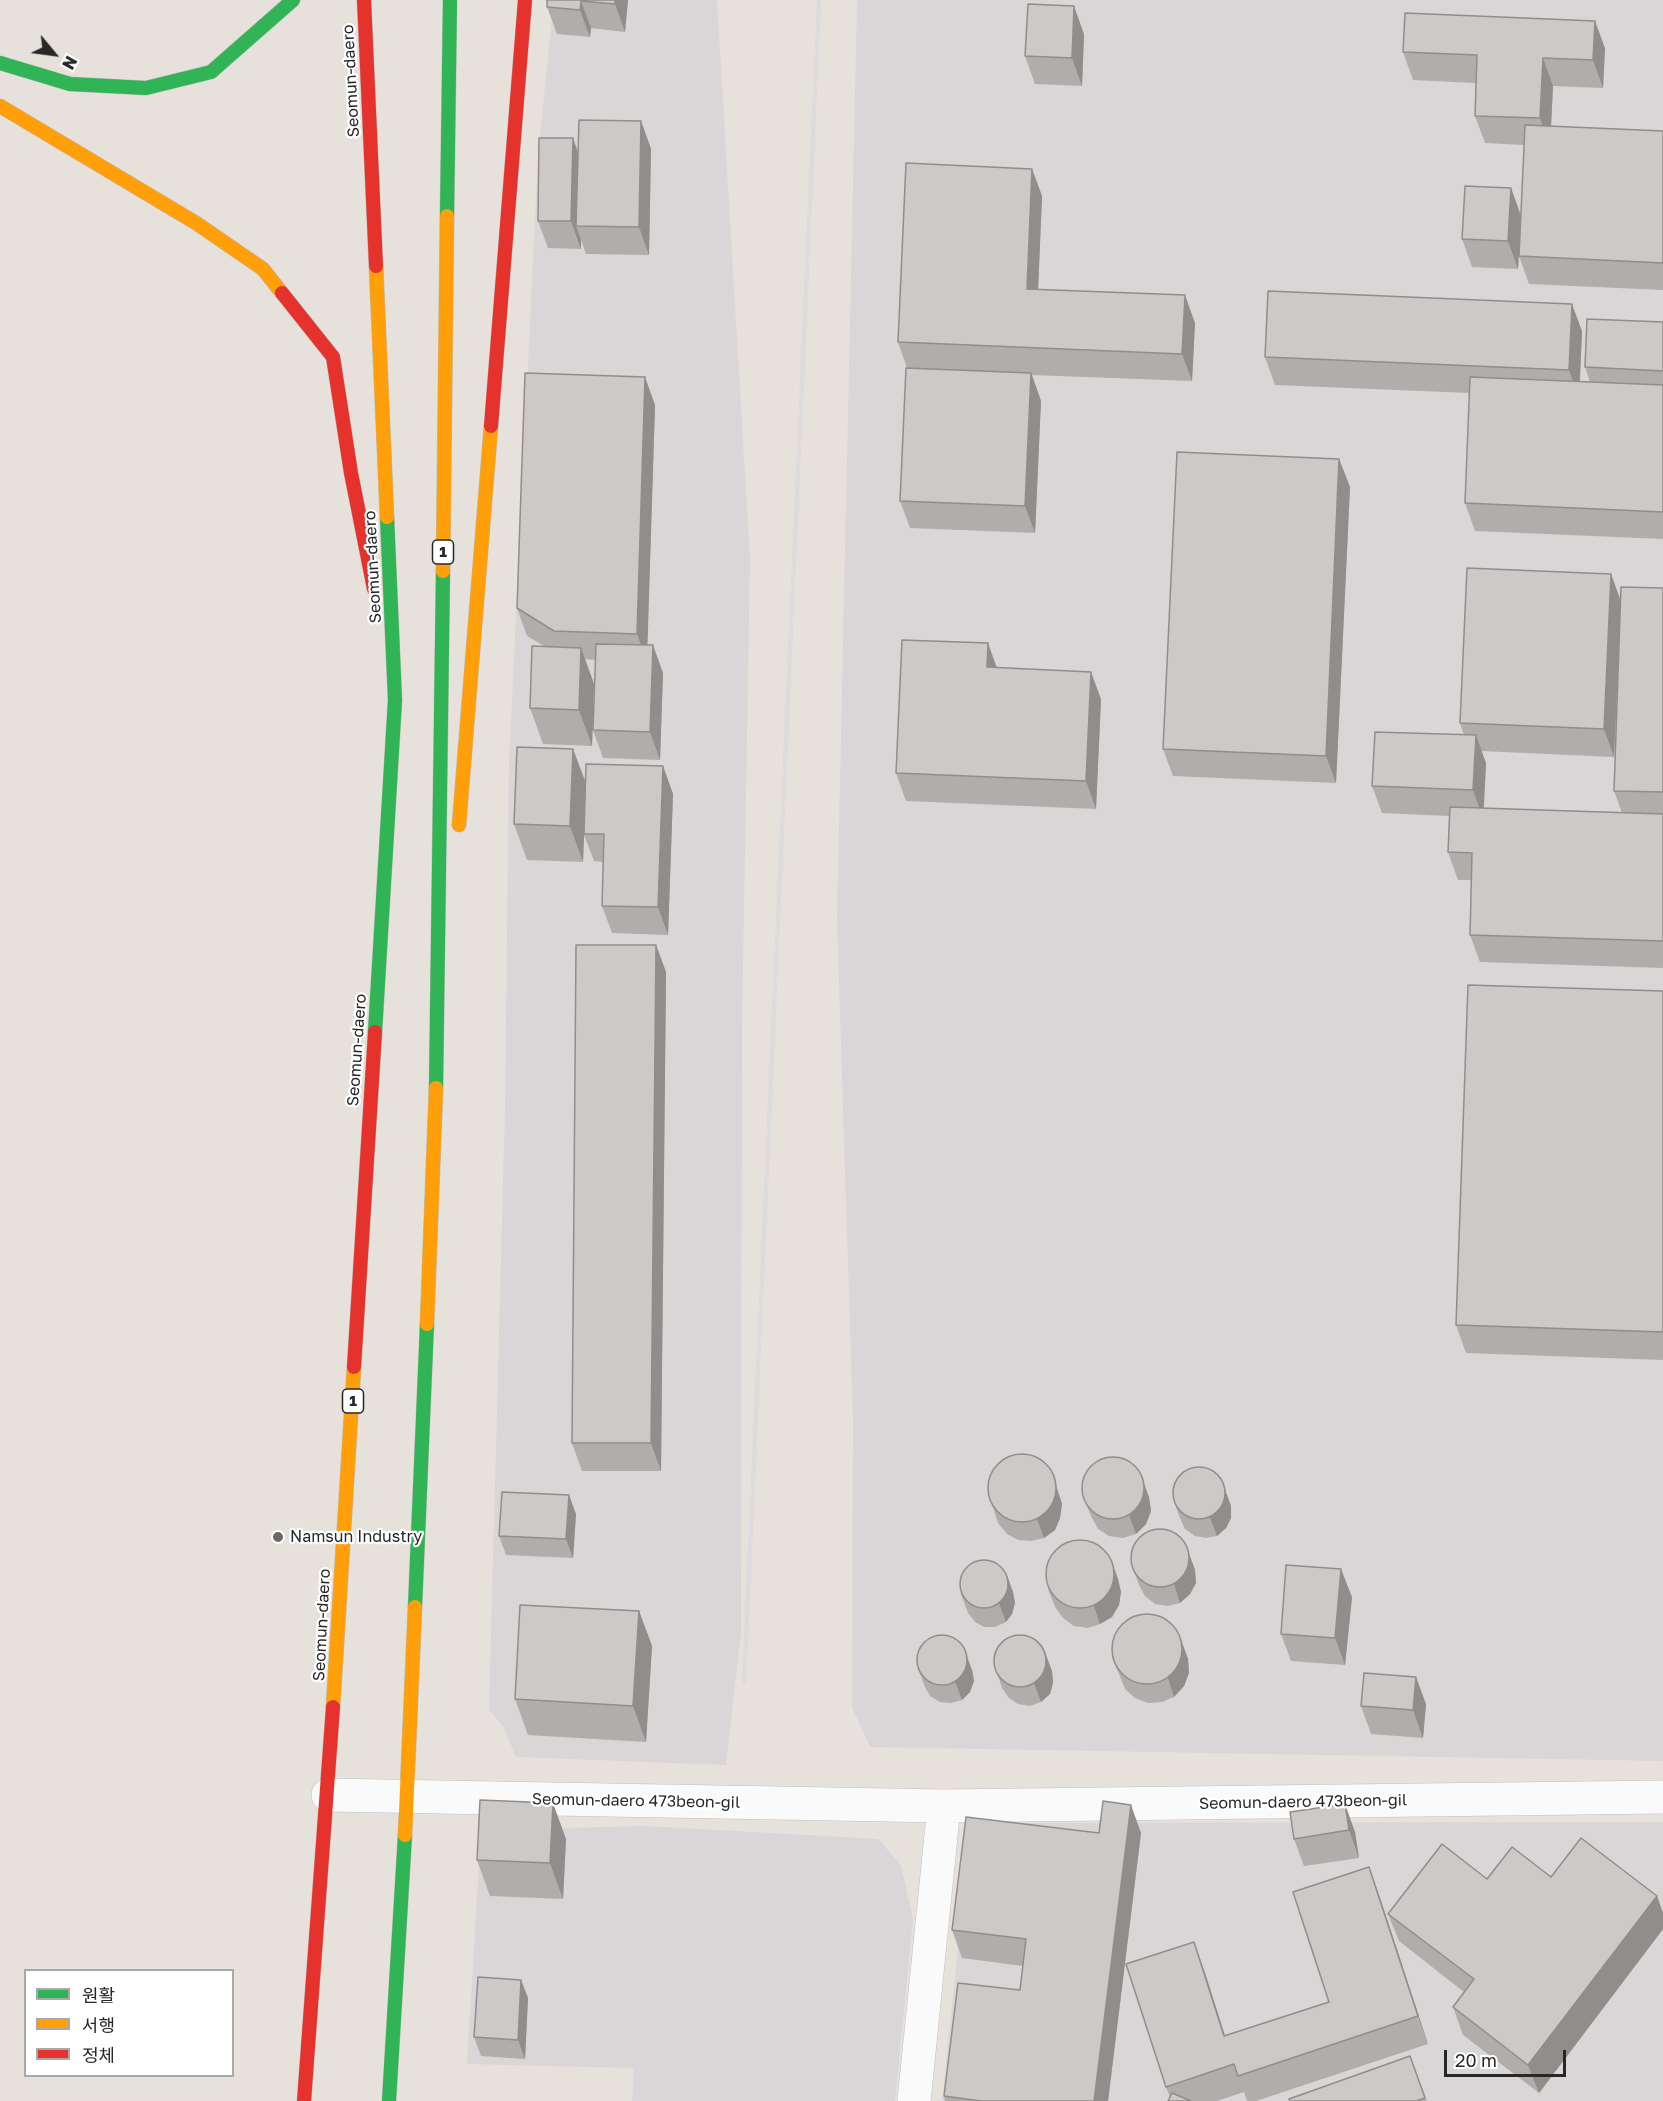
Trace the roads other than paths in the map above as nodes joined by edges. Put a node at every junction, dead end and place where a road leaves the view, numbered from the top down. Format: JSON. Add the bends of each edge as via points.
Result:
{"nodes":[{"id":1,"x":292,"y":0,"type":"edge"},
{"id":2,"x":364,"y":0,"type":"edge"},
{"id":3,"x":450,"y":0,"type":"edge"},
{"id":4,"x":525,"y":0,"type":"edge"},
{"id":5,"x":0,"y":63,"type":"edge"},
{"id":6,"x":0,"y":106,"type":"edge"},
{"id":7,"x":395,"y":700,"type":"junction"},
{"id":8,"x":458,"y":834,"type":"dead end"},
{"id":9,"x":453,"y":892,"type":"dead end"},
{"id":10,"x":436,"y":1105,"type":"junction"},
{"id":11,"x":328,"y":1795,"type":"junction"},
{"id":12,"x":407,"y":1797,"type":"junction"},
{"id":13,"x":1663,"y":1797,"type":"edge"},
{"id":14,"x":944,"y":1806,"type":"junction"},
{"id":15,"x":304,"y":2101,"type":"edge"},
{"id":16,"x":390,"y":2101,"type":"edge"},
{"id":17,"x":914,"y":2101,"type":"edge"}],
"edges":[{"from":1,"to":5,"type":"main road","via":[[211,72],[146,88],[70,84]]},
{"from":2,"to":7,"type":"main road","name":"Seomun-daero","number":"1"},
{"from":3,"to":10,"type":"main road","number":"1"},
{"from":4,"to":8,"type":"main road"},
{"from":6,"to":7,"type":"main road","via":[[167,205],[263,269],[333,357]]},
{"from":7,"to":11,"type":"main road","name":"Seomun-daero","number":"1"},
{"from":9,"to":10,"type":"main road"},
{"from":10,"to":12,"type":"main road","number":"1"},
{"from":11,"to":12,"type":"street","name":"Seomun-daero 473beon-gil"},
{"from":11,"to":15,"type":"main road","name":"Seomun-daero","number":"1"},
{"from":12,"to":14,"type":"street","name":"Seomun-daero 473beon-gil"},
{"from":12,"to":16,"type":"main road","number":"1"},
{"from":13,"to":14,"type":"street","name":"Seomun-daero 473beon-gil"},
{"from":14,"to":17,"type":"street"}]}
